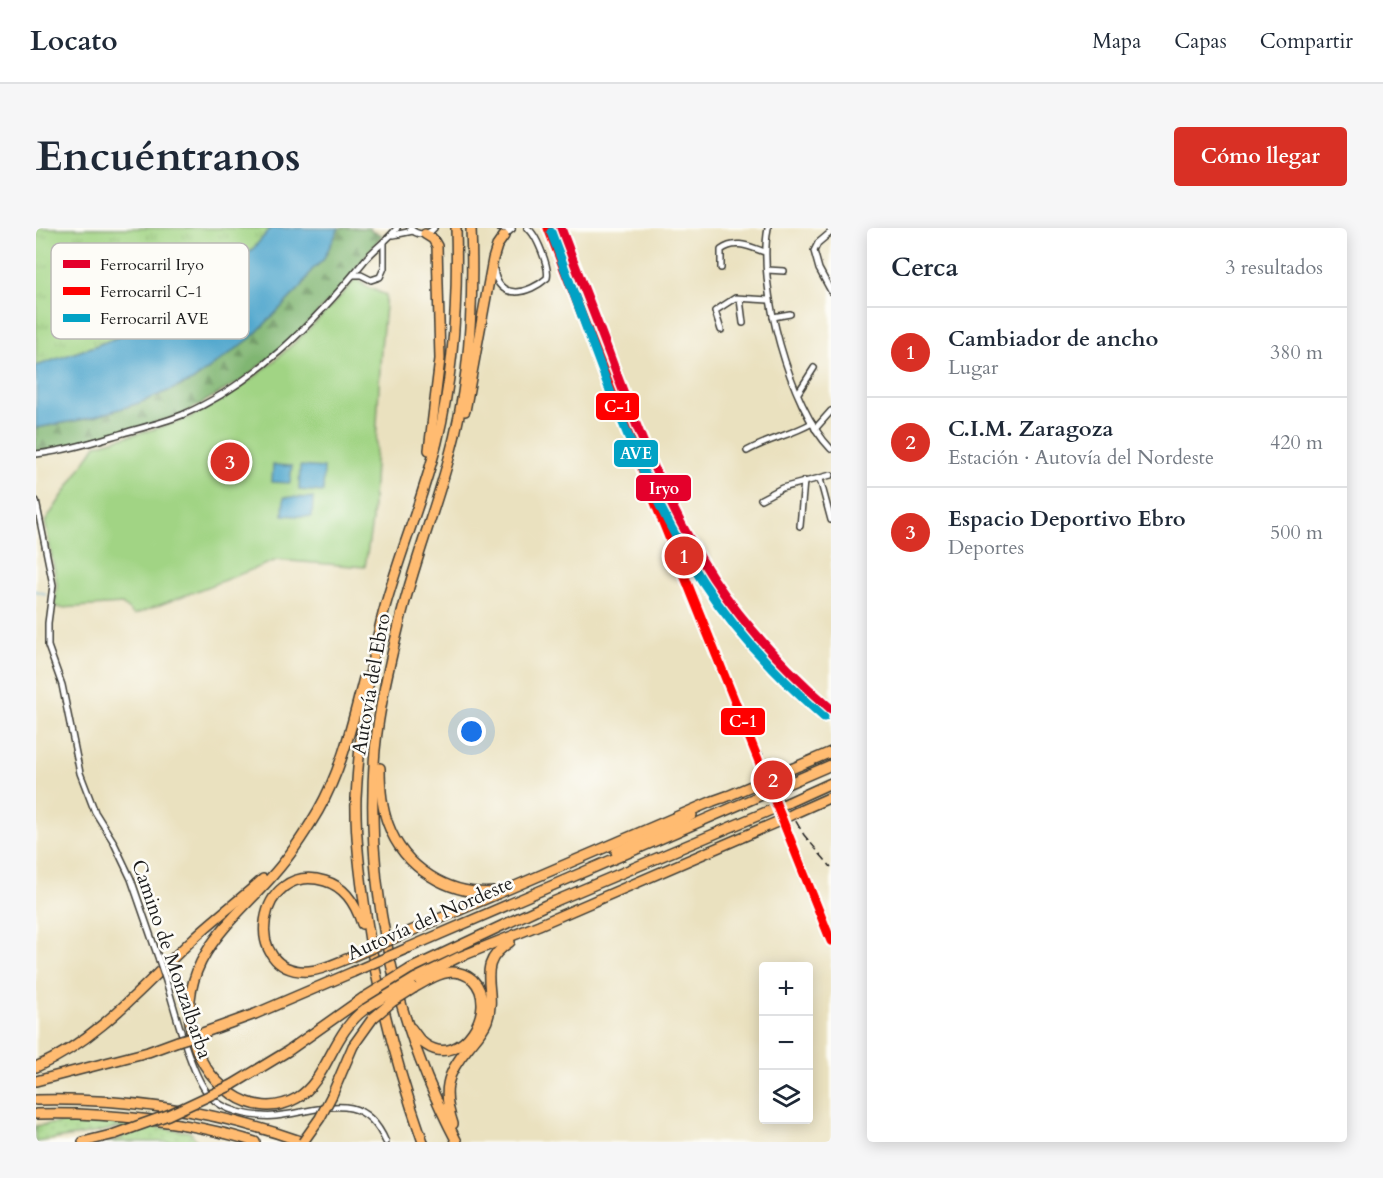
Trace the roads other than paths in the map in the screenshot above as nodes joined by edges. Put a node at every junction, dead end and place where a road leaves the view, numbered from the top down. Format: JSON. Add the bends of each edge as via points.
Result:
{"nodes":[{"id":1,"x":397,"y":228,"type":"edge"},
{"id":2,"x":456,"y":228,"type":"edge"},
{"id":3,"x":471,"y":228,"type":"edge"},
{"id":4,"x":513,"y":228,"type":"edge"},
{"id":5,"x":527,"y":228,"type":"edge"},
{"id":6,"x":768,"y":228,"type":"edge"},
{"id":7,"x":411,"y":230,"type":"edge"},
{"id":8,"x":432,"y":230,"type":"edge"},
{"id":9,"x":501,"y":232,"type":"edge"},
{"id":10,"x":831,"y":232,"type":"edge"},
{"id":11,"x":392,"y":236,"type":"junction"},
{"id":12,"x":384,"y":242,"type":"junction"},
{"id":13,"x":765,"y":252,"type":"junction"},
{"id":14,"x":363,"y":263,"type":"junction"},
{"id":15,"x":721,"y":268,"type":"dead end"},
{"id":16,"x":766,"y":270,"type":"junction"},
{"id":17,"x":784,"y":271,"type":"dead end"},
{"id":18,"x":354,"y":275,"type":"junction"},
{"id":19,"x":365,"y":276,"type":"junction"},
{"id":20,"x":831,"y":291,"type":"edge"},
{"id":21,"x":740,"y":299,"type":"junction"},
{"id":22,"x":769,"y":300,"type":"junction"},
{"id":23,"x":790,"y":314,"type":"dead end"},
{"id":24,"x":773,"y":317,"type":"junction"},
{"id":25,"x":743,"y":323,"type":"dead end"},
{"id":26,"x":721,"y":330,"type":"dead end"},
{"id":27,"x":813,"y":368,"type":"dead end"},
{"id":28,"x":798,"y":393,"type":"junction"},
{"id":29,"x":831,"y":411,"type":"edge"},
{"id":30,"x":813,"y":426,"type":"junction"},
{"id":31,"x":831,"y":449,"type":"edge"},
{"id":32,"x":747,"y":452,"type":"dead end"},
{"id":33,"x":36,"y":454,"type":"edge"},
{"id":34,"x":450,"y":456,"type":"junction"},
{"id":35,"x":831,"y":475,"type":"edge"},
{"id":36,"x":820,"y":479,"type":"junction"},
{"id":37,"x":804,"y":481,"type":"junction"},
{"id":38,"x":761,"y":499,"type":"dead end"},
{"id":39,"x":36,"y":501,"type":"edge"},
{"id":40,"x":831,"y":520,"type":"edge"},
{"id":41,"x":800,"y":526,"type":"dead end"},
{"id":42,"x":407,"y":535,"type":"junction"},
{"id":43,"x":396,"y":569,"type":"junction"},
{"id":44,"x":383,"y":699,"type":"junction"},
{"id":45,"x":831,"y":752,"type":"edge"},
{"id":46,"x":831,"y":765,"type":"edge"},
{"id":47,"x":831,"y":783,"type":"edge"},
{"id":48,"x":727,"y":796,"type":"junction"},
{"id":49,"x":831,"y":797,"type":"edge"},
{"id":50,"x":296,"y":845,"type":"junction"},
{"id":51,"x":675,"y":865,"type":"junction"},
{"id":52,"x":594,"y":866,"type":"junction"},
{"id":53,"x":594,"y":886,"type":"junction"},
{"id":54,"x":506,"y":890,"type":"junction"},
{"id":55,"x":539,"y":926,"type":"junction"},
{"id":56,"x":412,"y":978,"type":"junction"},
{"id":57,"x":406,"y":1021,"type":"junction"},
{"id":58,"x":390,"y":1031,"type":"junction"},
{"id":59,"x":36,"y":1067,"type":"edge"},
{"id":60,"x":36,"y":1082,"type":"edge"},
{"id":61,"x":36,"y":1100,"type":"edge"},
{"id":62,"x":36,"y":1114,"type":"edge"},
{"id":63,"x":83,"y":1142,"type":"edge"},
{"id":64,"x":255,"y":1142,"type":"edge"},
{"id":65,"x":303,"y":1142,"type":"edge"},
{"id":66,"x":386,"y":1142,"type":"edge"},
{"id":67,"x":423,"y":1142,"type":"edge"},
{"id":68,"x":456,"y":1142,"type":"edge"}],
"edges":[{"from":1,"to":11,"type":"street"},
{"from":2,"to":42,"type":"highway","name":"Autovía del Ebro","via":[[452,356],[436,444]]},
{"from":3,"to":34,"type":"highway","name":"Autovía del Ebro","via":[[468,348]]},
{"from":4,"to":9,"type":"street"},
{"from":5,"to":9,"type":"street","via":[[533,233],[549,273],[545,280],[519,293],[503,288],[494,272]]},
{"from":6,"to":13,"type":"street"},
{"from":7,"to":8,"type":"street"},
{"from":7,"to":11,"type":"street"},
{"from":8,"to":42,"type":"highway","via":[[438,253],[440,359],[430,443]]},
{"from":9,"to":34,"type":"highway","via":[[462,422]]},
{"from":10,"to":20,"type":"street","via":[[816,245],[814,254]]},
{"from":11,"to":12,"type":"street"},
{"from":12,"to":14,"type":"street"},
{"from":12,"to":19,"type":"street","via":[[382,274],[373,280]]},
{"from":13,"to":15,"type":"street","via":[[739,243],[727,246],[721,250]]},
{"from":13,"to":16,"type":"street"},
{"from":14,"to":18,"type":"street"},
{"from":14,"to":19,"type":"street"},
{"from":16,"to":17,"type":"street"},
{"from":16,"to":22,"type":"street"},
{"from":18,"to":19,"type":"street"},
{"from":18,"to":33,"type":"street","via":[[282,348],[214,398],[181,416]]},
{"from":21,"to":22,"type":"street"},
{"from":21,"to":25,"type":"street"},
{"from":21,"to":26,"type":"street","via":[[735,298],[715,311]]},
{"from":22,"to":24,"type":"street"},
{"from":23,"to":24,"type":"street"},
{"from":24,"to":28,"type":"street"},
{"from":27,"to":28,"type":"street"},
{"from":28,"to":30,"type":"street"},
{"from":29,"to":30,"type":"street"},
{"from":30,"to":31,"type":"street"},
{"from":30,"to":32,"type":"street"},
{"from":34,"to":44,"type":"highway","name":"Autovía del Ebro","via":[[399,621]]},
{"from":35,"to":36,"type":"street"},
{"from":36,"to":37,"type":"street"},
{"from":36,"to":40,"type":"street"},
{"from":37,"to":38,"type":"street"},
{"from":37,"to":41,"type":"street"},
{"from":39,"to":66,"type":"street","name":"Camino de Monzalbarba","bridge":true,"via":[[53,581],[48,646],[62,685],[80,773],[95,812],[131,879],[196,1074],[217,1102],[243,1113],[269,1116],[334,1106],[354,1108],[373,1121]]},
{"from":42,"to":43,"type":"highway","name":"Autovía del Ebro"},
{"from":43,"to":50,"type":"highway","via":[[337,772]]},
{"from":43,"to":58,"type":"highway","name":"Autovía del Ebro","via":[[370,676],[356,799],[359,872],[372,958]]},
{"from":44,"to":54,"type":"highway","via":[[381,784],[384,811],[394,837],[418,867],[443,884],[470,892]]},
{"from":44,"to":57,"type":"highway","name":"Autovía del Ebro","via":[[375,752],[375,873],[384,931]]},
{"from":45,"to":48,"type":"highway"},
{"from":46,"to":52,"type":"highway","name":"Autovía del Nordeste"},
{"from":47,"to":53,"type":"highway","name":"Autovía del Nordeste","bridge":true},
{"from":48,"to":52,"type":"highway","via":[[674,826],[604,857]]},
{"from":48,"to":54,"type":"highway"},
{"from":49,"to":51,"type":"highway","bridge":true},
{"from":50,"to":56,"type":"highway","bridge":true,"via":[[221,932],[194,977],[189,1028],[204,1064],[231,1094],[254,1105],[280,1104],[300,1096],[311,1086],[354,1018]]},
{"from":50,"to":59,"type":"highway","via":[[100,1028],[59,1057]]},
{"from":51,"to":53,"type":"highway"},
{"from":51,"to":55,"type":"highway"},
{"from":52,"to":60,"type":"highway","name":"Autovía del Nordeste","bridge":true,"via":[[255,1014],[148,1052]]},
{"from":53,"to":56,"type":"highway","name":"Autovía del Nordeste","via":[[546,905]]},
{"from":54,"to":58,"type":"highway","bridge":true,"via":[[404,934],[349,958],[308,971],[282,964],[269,950],[264,933],[265,914],[274,897],[290,884],[309,879],[332,883],[349,896],[362,922]]},
{"from":55,"to":56,"type":"highway"},
{"from":55,"to":68,"type":"highway","via":[[502,947],[491,960],[488,1019],[456,1062],[447,1086],[447,1105]]},
{"from":56,"to":57,"type":"highway","via":[[463,974],[480,991],[482,1014],[469,1036],[448,1050],[426,1046]]},
{"from":56,"to":63,"type":"highway","name":"Autovía del Nordeste","bridge":true,"via":[[363,998],[232,1085],[168,1115]]},
{"from":56,"to":65,"type":"highway","bridge":true,"via":[[352,1046],[332,1095]]},
{"from":57,"to":68,"type":"highway","name":"Autovía del Ebro","via":[[422,1068]]},
{"from":58,"to":67,"type":"highway","name":"Autovía del Ebro"},
{"from":61,"to":65,"type":"highway","via":[[111,1101],[172,1108]]},
{"from":62,"to":64,"type":"highway","via":[[135,1119]]}]}
